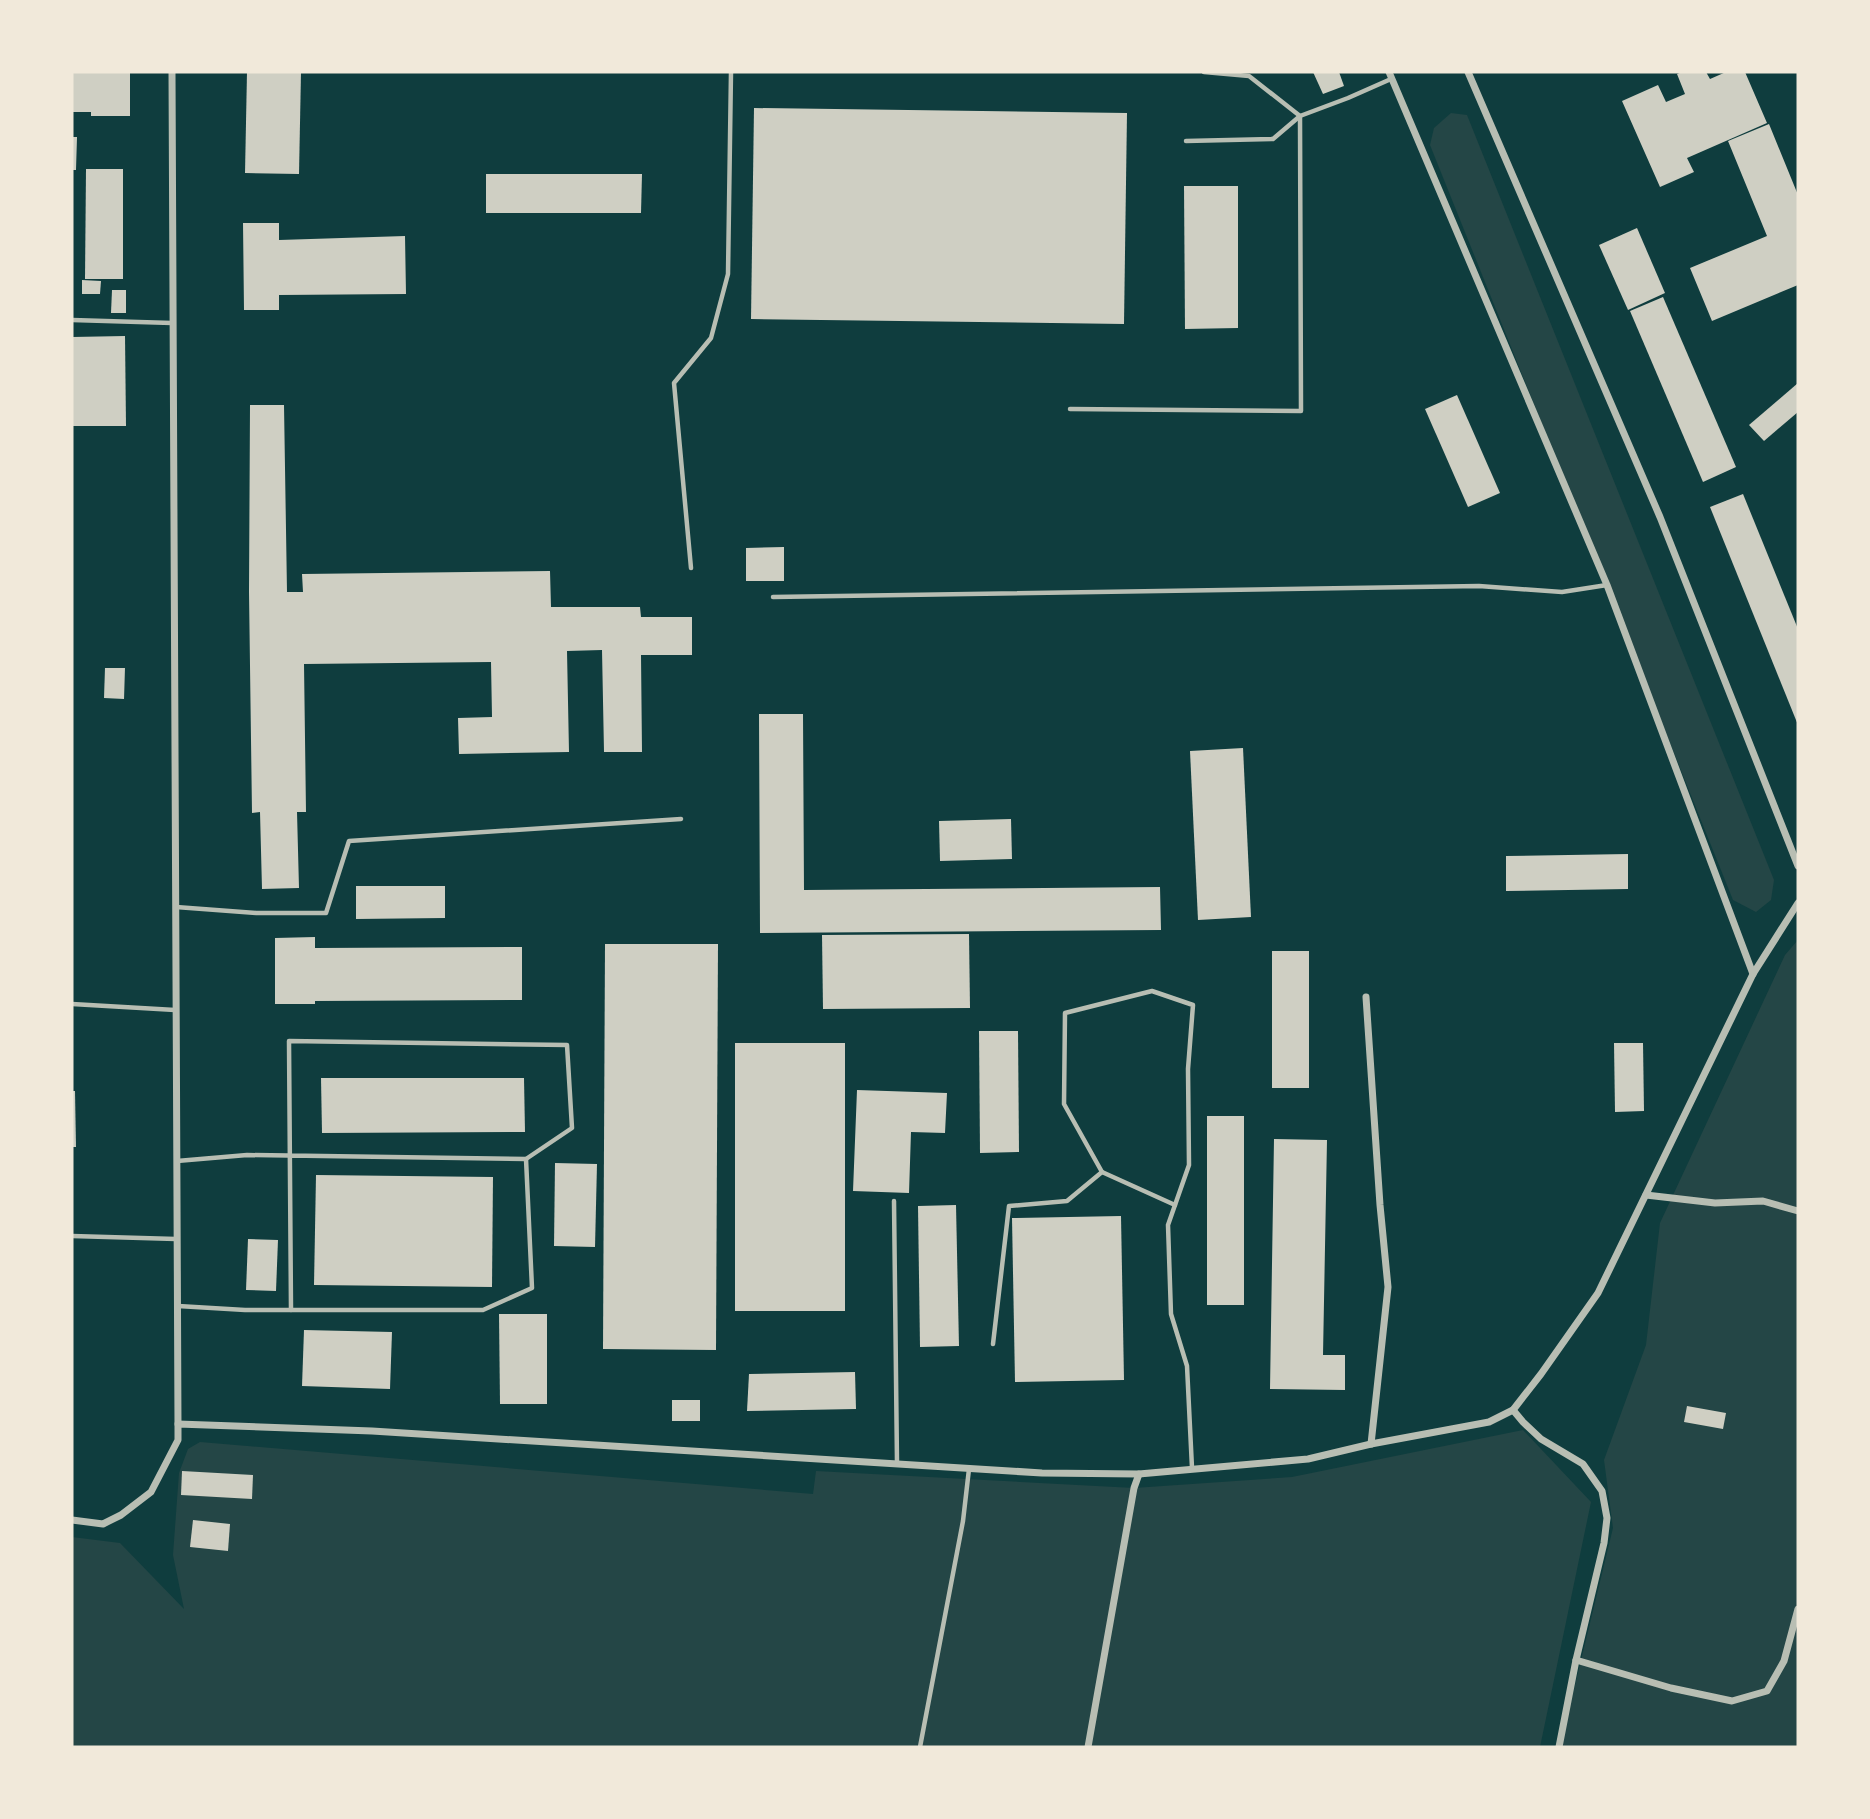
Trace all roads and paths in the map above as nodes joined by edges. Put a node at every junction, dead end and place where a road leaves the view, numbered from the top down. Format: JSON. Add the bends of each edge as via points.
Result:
{"nodes":[{"id":1,"x":172,"y":72,"type":"edge"},
{"id":2,"x":731,"y":72,"type":"edge"},
{"id":3,"x":1204,"y":72,"type":"edge"},
{"id":4,"x":1468,"y":72,"type":"edge"},
{"id":5,"x":1390,"y":75,"type":"edge"},
{"id":6,"x":1300,"y":116,"type":"junction"},
{"id":7,"x":1186,"y":141,"type":"dead end"},
{"id":8,"x":72,"y":320,"type":"edge"},
{"id":9,"x":172,"y":323,"type":"junction"},
{"id":10,"x":1070,"y":409,"type":"dead end"},
{"id":11,"x":691,"y":568,"type":"dead end"},
{"id":12,"x":1607,"y":585,"type":"junction"},
{"id":13,"x":773,"y":597,"type":"dead end"},
{"id":14,"x":681,"y":819,"type":"dead end"},
{"id":15,"x":1798,"y":866,"type":"edge"},
{"id":16,"x":1798,"y":903,"type":"edge"},
{"id":17,"x":176,"y":906,"type":"junction"},
{"id":18,"x":1753,"y":974,"type":"junction"},
{"id":19,"x":1366,"y":997,"type":"dead end"},
{"id":20,"x":72,"y":1004,"type":"edge"},
{"id":21,"x":176,"y":1010,"type":"junction"},
{"id":22,"x":291,"y":1156,"type":"junction"},
{"id":23,"x":526,"y":1159,"type":"junction"},
{"id":24,"x":177,"y":1161,"type":"junction"},
{"id":25,"x":1102,"y":1172,"type":"junction"},
{"id":26,"x":1646,"y":1195,"type":"junction"},
{"id":27,"x":894,"y":1201,"type":"dead end"},
{"id":28,"x":1175,"y":1205,"type":"junction"},
{"id":29,"x":1798,"y":1211,"type":"edge"},
{"id":30,"x":72,"y":1236,"type":"edge"},
{"id":31,"x":177,"y":1240,"type":"junction"},
{"id":32,"x":178,"y":1306,"type":"junction"},
{"id":33,"x":291,"y":1310,"type":"junction"},
{"id":34,"x":993,"y":1344,"type":"dead end"},
{"id":35,"x":1513,"y":1409,"type":"junction"},
{"id":36,"x":178,"y":1424,"type":"junction"},
{"id":37,"x":1371,"y":1444,"type":"junction"},
{"id":38,"x":897,"y":1464,"type":"junction"},
{"id":39,"x":1192,"y":1468,"type":"junction"},
{"id":40,"x":969,"y":1469,"type":"junction"},
{"id":41,"x":1139,"y":1474,"type":"junction"},
{"id":42,"x":72,"y":1520,"type":"edge"},
{"id":43,"x":1798,"y":1609,"type":"edge"},
{"id":44,"x":1576,"y":1660,"type":"junction"},
{"id":45,"x":920,"y":1747,"type":"edge"},
{"id":46,"x":1088,"y":1747,"type":"edge"},
{"id":47,"x":1559,"y":1747,"type":"edge"}],
"edges":[{"from":1,"to":9,"type":"street"},
{"from":2,"to":11,"type":"lane","via":[[728,274],[712,338],[674,383]]},
{"from":3,"to":6,"type":"lane","via":[[1250,76]]},
{"from":4,"to":15,"type":"street","via":[[1660,517]]},
{"from":5,"to":6,"type":"lane","via":[[1348,98]]},
{"from":5,"to":12,"type":"street"},
{"from":6,"to":7,"type":"lane","via":[[1273,139]]},
{"from":6,"to":10,"type":"lane","via":[[1301,411]]},
{"from":8,"to":9,"type":"lane"},
{"from":9,"to":17,"type":"street"},
{"from":12,"to":13,"type":"lane","via":[[1562,592],[1479,586]]},
{"from":12,"to":18,"type":"street"},
{"from":14,"to":17,"type":"lane","via":[[349,841],[326,913]]},
{"from":16,"to":18,"type":"street"},
{"from":17,"to":21,"type":"street"},
{"from":18,"to":26,"type":"street"},
{"from":19,"to":37,"type":"street","via":[[1388,1287]]},
{"from":20,"to":21,"type":"lane"},
{"from":21,"to":24,"type":"street"},
{"from":22,"to":23,"type":"lane"},
{"from":22,"to":23,"type":"lane","via":[[289,1041],[567,1045],[572,1129]]},
{"from":22,"to":24,"type":"lane"},
{"from":22,"to":33,"type":"lane"},
{"from":23,"to":33,"type":"lane","via":[[532,1288],[484,1310]]},
{"from":24,"to":31,"type":"street"},
{"from":25,"to":28,"type":"lane"},
{"from":25,"to":28,"type":"lane","via":[[1064,1104],[1065,1013],[1152,991],[1193,1005],[1189,1165]]},
{"from":25,"to":34,"type":"lane","via":[[1067,1201],[1009,1206]]},
{"from":26,"to":29,"type":"street","via":[[1715,1203],[1763,1201]]},
{"from":26,"to":35,"type":"street","via":[[1598,1293]]},
{"from":27,"to":38,"type":"lane"},
{"from":28,"to":39,"type":"lane","via":[[1168,1225],[1171,1314],[1186,1366]]},
{"from":30,"to":31,"type":"lane"},
{"from":31,"to":32,"type":"street"},
{"from":32,"to":33,"type":"lane"},
{"from":32,"to":36,"type":"street"},
{"from":35,"to":37,"type":"street","via":[[1489,1422]]},
{"from":35,"to":44,"type":"street","via":[[1541,1439],[1583,1464],[1602,1491],[1607,1518],[1604,1542]]},
{"from":36,"to":38,"type":"street","via":[[372,1431]]},
{"from":36,"to":42,"type":"street","via":[[178,1440],[150,1493],[103,1524]]},
{"from":37,"to":39,"type":"street","via":[[1308,1459]]},
{"from":38,"to":40,"type":"street"},
{"from":39,"to":41,"type":"street"},
{"from":40,"to":41,"type":"street"},
{"from":40,"to":45,"type":"lane"},
{"from":41,"to":46,"type":"street"},
{"from":43,"to":44,"type":"street","via":[[1784,1661],[1766,1691],[1732,1700],[1671,1688]]},
{"from":44,"to":47,"type":"street"}]}
